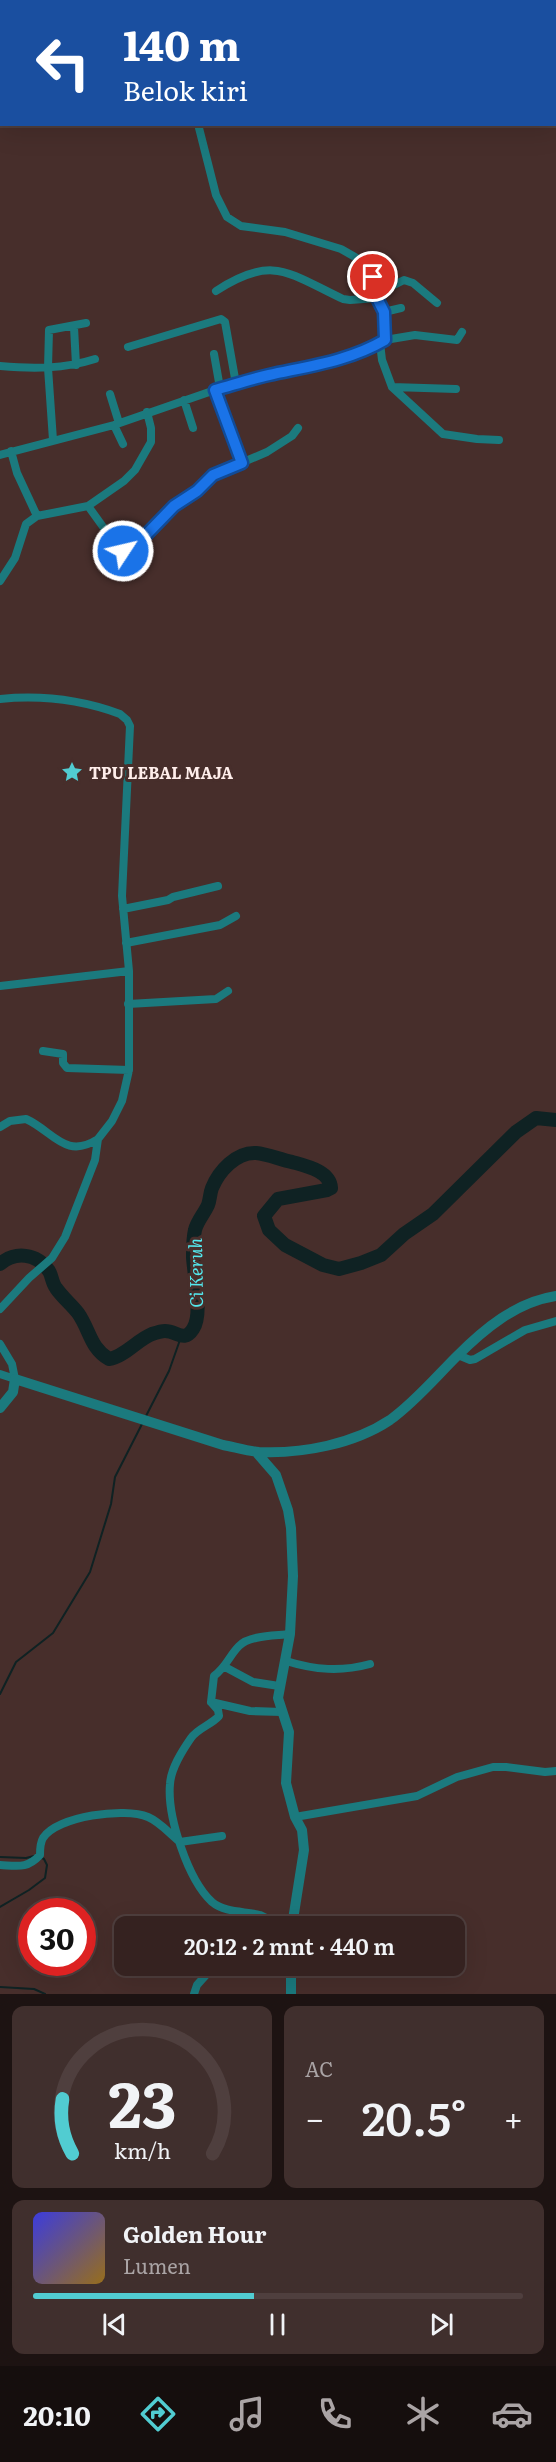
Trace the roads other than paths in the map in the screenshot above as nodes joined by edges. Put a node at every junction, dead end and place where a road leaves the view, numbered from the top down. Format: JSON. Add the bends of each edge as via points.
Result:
{"nodes":[{"id":1,"x":199,"y":126,"type":"edge"},
{"id":2,"x":216,"y":291,"type":"dead end"},
{"id":3,"x":377,"y":296,"type":"junction"},
{"id":4,"x":437,"y":303,"type":"dead end"},
{"id":5,"x":401,"y":308,"type":"dead end"},
{"id":6,"x":384,"y":312,"type":"junction"},
{"id":7,"x":86,"y":323,"type":"dead end"},
{"id":8,"x":74,"y":327,"type":"junction"},
{"id":9,"x":462,"y":332,"type":"dead end"},
{"id":10,"x":383,"y":342,"type":"junction"},
{"id":11,"x":128,"y":347,"type":"dead end"},
{"id":12,"x":214,"y":354,"type":"dead end"},
{"id":13,"x":95,"y":359,"type":"dead end"},
{"id":14,"x":76,"y":365,"type":"junction"},
{"id":15,"x":0,"y":366,"type":"edge"},
{"id":16,"x":48,"y":368,"type":"junction"},
{"id":17,"x":236,"y":384,"type":"junction"},
{"id":18,"x":392,"y":387,"type":"junction"},
{"id":19,"x":218,"y":389,"type":"junction"},
{"id":20,"x":456,"y":389,"type":"dead end"},
{"id":21,"x":110,"y":394,"type":"dead end"},
{"id":22,"x":184,"y":400,"type":"junction"},
{"id":23,"x":147,"y":412,"type":"junction"},
{"id":24,"x":116,"y":424,"type":"junction"},
{"id":25,"x":193,"y":428,"type":"dead end"},
{"id":26,"x":298,"y":428,"type":"dead end"},
{"id":27,"x":53,"y":440,"type":"junction"},
{"id":28,"x":499,"y":440,"type":"dead end"},
{"id":29,"x":123,"y":444,"type":"dead end"},
{"id":30,"x":11,"y":451,"type":"junction"},
{"id":31,"x":0,"y":455,"type":"edge"},
{"id":32,"x":242,"y":463,"type":"junction"},
{"id":33,"x":88,"y":506,"type":"junction"},
{"id":34,"x":37,"y":516,"type":"junction"},
{"id":35,"x":0,"y":581,"type":"edge"},
{"id":36,"x":0,"y":699,"type":"edge"},
{"id":37,"x":218,"y":886,"type":"dead end"},
{"id":38,"x":123,"y":909,"type":"junction"},
{"id":39,"x":236,"y":916,"type":"dead end"},
{"id":40,"x":126,"y":943,"type":"junction"},
{"id":41,"x":129,"y":971,"type":"junction"},
{"id":42,"x":0,"y":986,"type":"edge"},
{"id":43,"x":228,"y":991,"type":"dead end"},
{"id":44,"x":128,"y":1004,"type":"junction"},
{"id":45,"x":43,"y":1051,"type":"dead end"},
{"id":46,"x":129,"y":1070,"type":"junction"},
{"id":47,"x":0,"y":1127,"type":"edge"},
{"id":48,"x":98,"y":1139,"type":"junction"},
{"id":49,"x":556,"y":1296,"type":"edge"},
{"id":50,"x":0,"y":1309,"type":"edge"},
{"id":51,"x":556,"y":1321,"type":"edge"},
{"id":52,"x":0,"y":1344,"type":"edge"},
{"id":53,"x":458,"y":1355,"type":"junction"},
{"id":54,"x":0,"y":1374,"type":"edge"},
{"id":55,"x":15,"y":1379,"type":"junction"},
{"id":56,"x":0,"y":1408,"type":"edge"},
{"id":57,"x":256,"y":1452,"type":"junction"},
{"id":58,"x":290,"y":1634,"type":"junction"},
{"id":59,"x":286,"y":1661,"type":"junction"},
{"id":60,"x":370,"y":1664,"type":"dead end"},
{"id":61,"x":225,"y":1667,"type":"junction"},
{"id":62,"x":279,"y":1686,"type":"junction"},
{"id":63,"x":211,"y":1702,"type":"junction"},
{"id":64,"x":282,"y":1712,"type":"junction"},
{"id":65,"x":556,"y":1772,"type":"edge"},
{"id":66,"x":295,"y":1817,"type":"junction"},
{"id":67,"x":222,"y":1836,"type":"dead end"},
{"id":68,"x":180,"y":1842,"type":"junction"},
{"id":69,"x":0,"y":1865,"type":"edge"},
{"id":70,"x":244,"y":1913,"type":"junction"},
{"id":71,"x":244,"y":1916,"type":"edge"},
{"id":72,"x":262,"y":1916,"type":"edge"},
{"id":73,"x":294,"y":1916,"type":"edge"},
{"id":74,"x":206,"y":1976,"type":"edge"},
{"id":75,"x":291,"y":1976,"type":"edge"},
{"id":76,"x":194,"y":1994,"type":"edge"},
{"id":77,"x":291,"y":1994,"type":"edge"}],
"edges":[{"from":1,"to":3,"type":"street","via":[[216,195],[227,218],[241,226],[285,232],[341,249],[369,270]]},
{"from":2,"to":3,"type":"street","via":[[236,278],[270,269],[284,271],[343,299]]},
{"from":3,"to":4,"type":"street","via":[[404,280]]},
{"from":3,"to":6,"type":"street"},
{"from":5,"to":6,"type":"street"},
{"from":6,"to":10,"type":"street"},
{"from":7,"to":8,"type":"street"},
{"from":8,"to":14,"type":"street"},
{"from":8,"to":16,"type":"street","via":[[48,330]]},
{"from":9,"to":10,"type":"street","via":[[457,340],[415,335]]},
{"from":10,"to":17,"type":"street","via":[[331,362]]},
{"from":10,"to":18,"type":"street","via":[[382,360]]},
{"from":11,"to":17,"type":"street","via":[[221,319],[225,322]]},
{"from":12,"to":19,"type":"street"},
{"from":13,"to":14,"type":"street"},
{"from":14,"to":16,"type":"street"},
{"from":15,"to":16,"type":"street"},
{"from":16,"to":27,"type":"street"},
{"from":17,"to":19,"type":"street"},
{"from":18,"to":20,"type":"street"},
{"from":18,"to":28,"type":"street","via":[[443,434]]},
{"from":19,"to":22,"type":"street"},
{"from":19,"to":32,"type":"street"},
{"from":21,"to":24,"type":"street"},
{"from":22,"to":23,"type":"street"},
{"from":22,"to":25,"type":"street"},
{"from":23,"to":24,"type":"street"},
{"from":23,"to":33,"type":"street","via":[[151,442],[135,470]]},
{"from":24,"to":27,"type":"street"},
{"from":24,"to":29,"type":"street"},
{"from":26,"to":32,"type":"street","via":[[267,452]]},
{"from":27,"to":30,"type":"street"},
{"from":30,"to":31,"type":"street"},
{"from":30,"to":34,"type":"street"},
{"from":32,"to":33,"type":"street","via":[[213,475],[123,551]]},
{"from":33,"to":34,"type":"street"},
{"from":34,"to":35,"type":"street","via":[[26,524],[15,558]]},
{"from":36,"to":38,"type":"street","via":[[64,700],[111,711],[127,720],[130,726]]},
{"from":37,"to":38,"type":"street"},
{"from":38,"to":40,"type":"street"},
{"from":39,"to":40,"type":"street","via":[[220,925]]},
{"from":40,"to":41,"type":"street"},
{"from":41,"to":42,"type":"street"},
{"from":41,"to":44,"type":"street"},
{"from":43,"to":44,"type":"street","via":[[216,999]]},
{"from":44,"to":46,"type":"street"},
{"from":45,"to":46,"type":"street","via":[[63,1054],[67,1068]]},
{"from":46,"to":48,"type":"street","via":[[122,1101]]},
{"from":47,"to":48,"type":"street","via":[[26,1119],[60,1142],[75,1147]]},
{"from":48,"to":50,"type":"street","via":[[98,1150],[65,1237],[52,1258]]},
{"from":49,"to":53,"type":"street","via":[[534,1301],[493,1323]]},
{"from":51,"to":53,"type":"street","via":[[525,1330],[475,1359]]},
{"from":52,"to":55,"type":"street","via":[[12,1364]]},
{"from":53,"to":57,"type":"street","via":[[391,1419],[371,1430],[316,1446]]},
{"from":54,"to":55,"type":"street"},
{"from":55,"to":56,"type":"street","via":[[13,1392]]},
{"from":55,"to":57,"type":"street","via":[[191,1436]]},
{"from":57,"to":58,"type":"street","via":[[276,1475],[288,1510],[293,1576]]},
{"from":58,"to":59,"type":"street"},
{"from":58,"to":61,"type":"street","via":[[244,1642]]},
{"from":59,"to":60,"type":"street","via":[[334,1670]]},
{"from":59,"to":62,"type":"street"},
{"from":61,"to":62,"type":"street","via":[[254,1682]]},
{"from":61,"to":63,"type":"street","via":[[214,1676]]},
{"from":62,"to":64,"type":"street"},
{"from":63,"to":64,"type":"street","via":[[241,1710]]},
{"from":63,"to":68,"type":"street","via":[[219,1716],[196,1731],[170,1782],[173,1825]]},
{"from":64,"to":66,"type":"street","via":[[289,1732],[286,1783]]},
{"from":65,"to":66,"type":"street","via":[[493,1767],[457,1777],[417,1796]]},
{"from":66,"to":73,"type":"street","via":[[302,1830],[304,1860]]},
{"from":67,"to":68,"type":"street"},
{"from":68,"to":69,"type":"street","via":[[148,1817],[101,1812],[51,1830],[40,1844],[40,1856],[32,1864]]},
{"from":68,"to":70,"type":"street","via":[[195,1880],[213,1903]]},
{"from":70,"to":71,"type":"street"},
{"from":70,"to":72,"type":"street"},
{"from":74,"to":76,"type":"street"},
{"from":75,"to":77,"type":"street"}]}
